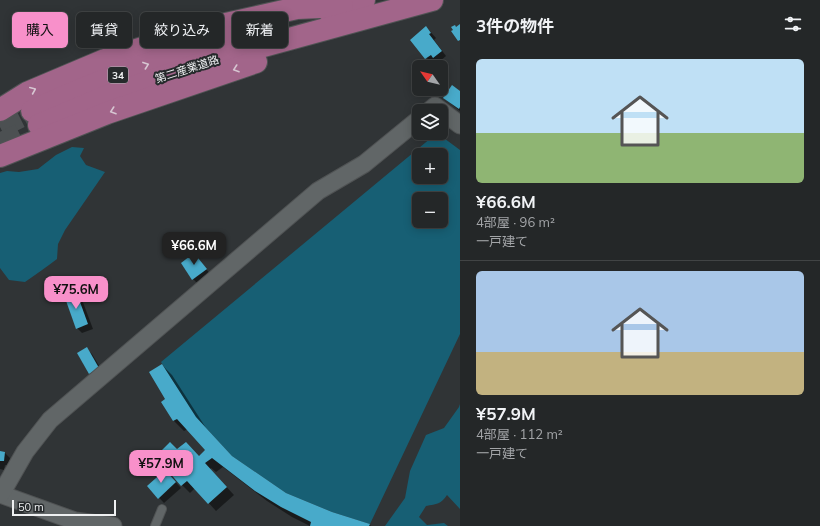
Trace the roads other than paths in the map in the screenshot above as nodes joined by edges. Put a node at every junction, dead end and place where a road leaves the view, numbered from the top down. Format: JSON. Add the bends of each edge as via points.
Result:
{"nodes":[{"id":1,"x":364,"y":0,"type":"edge"},
{"id":2,"x":432,"y":0,"type":"edge"},
{"id":3,"x":346,"y":14,"type":"junction"},
{"id":4,"x":0,"y":110,"type":"edge"},
{"id":5,"x":448,"y":116,"type":"edge"},
{"id":6,"x":36,"y":118,"type":"tunnel mouth"},
{"id":7,"x":412,"y":125,"type":"edge"},
{"id":8,"x":460,"y":125,"type":"edge"},
{"id":9,"x":0,"y":145,"type":"edge"},
{"id":10,"x":0,"y":155,"type":"edge"},
{"id":11,"x":1,"y":494,"type":"edge"},
{"id":12,"x":162,"y":509,"type":"dead end"},
{"id":13,"x":113,"y":526,"type":"edge"},
{"id":14,"x":155,"y":526,"type":"edge"}],
"edges":[{"from":1,"to":3,"type":"main road","name":"第二産業道路","number":"34"},
{"from":2,"to":3,"type":"main road","name":"第二産業道路","number":"34"},
{"from":4,"to":3,"type":"main road","one_way":true,"via":[[27,93],[105,60],[199,30],[297,8]]},
{"from":3,"to":6,"type":"main road","name":"第二産業道路","number":"34","via":[[274,26],[165,58],[100,82]]},
{"from":3,"to":10,"type":"main road","one_way":true,"via":[[286,52],[107,113]]},
{"from":5,"to":8,"type":"street"},
{"from":7,"to":11,"type":"street","via":[[364,164],[318,191],[50,420],[25,452]]},
{"from":9,"to":10,"type":"street"},
{"from":11,"to":13,"type":"street","via":[[75,521]]},
{"from":12,"to":14,"type":"lane"}]}
